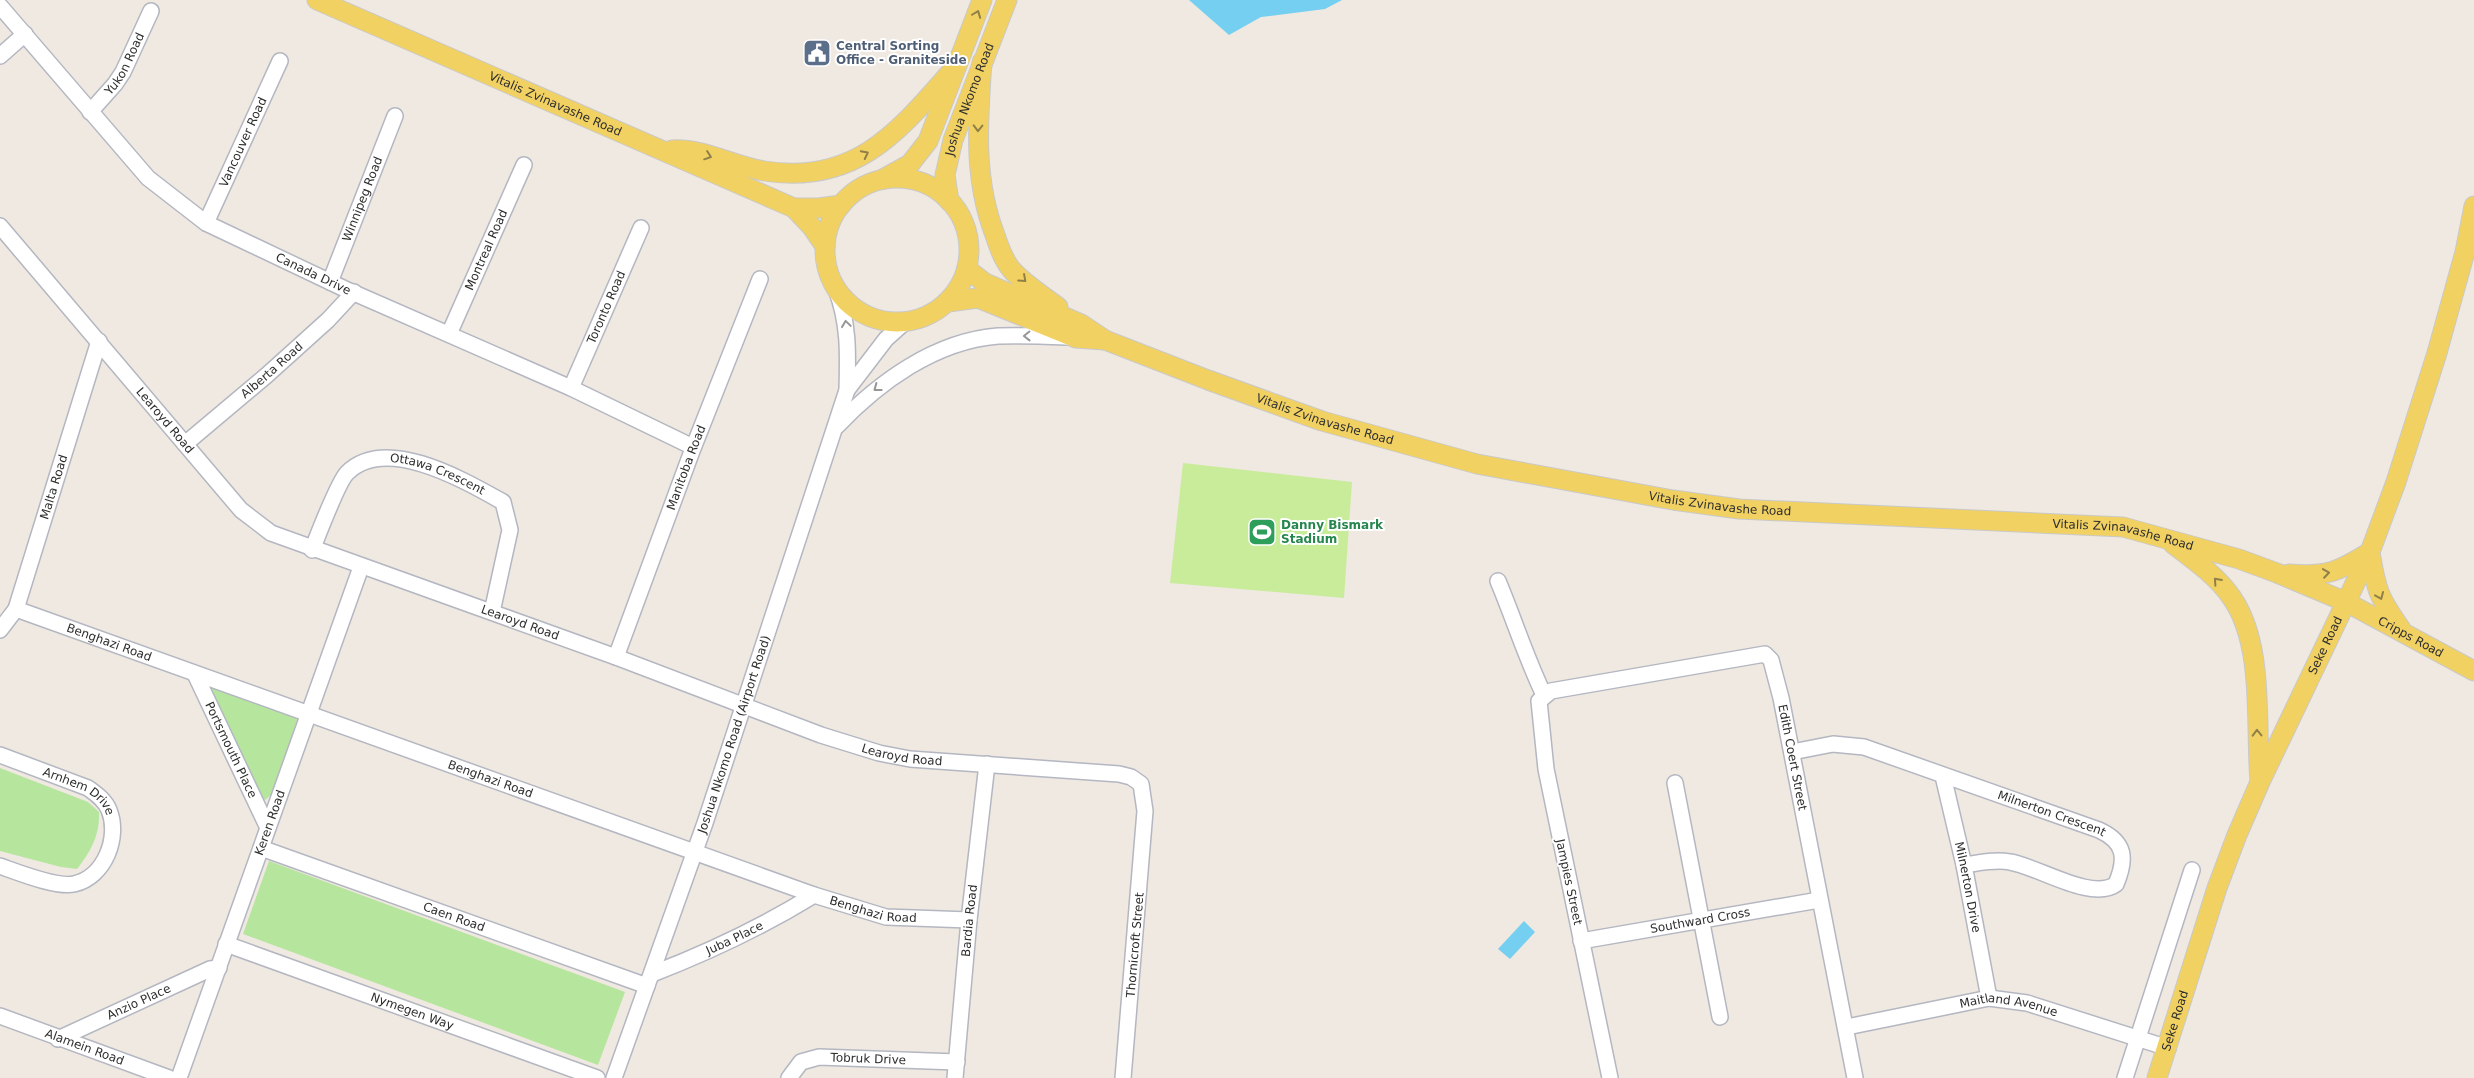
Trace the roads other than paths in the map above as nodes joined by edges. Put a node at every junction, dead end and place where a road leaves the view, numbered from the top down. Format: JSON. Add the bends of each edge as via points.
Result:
{"nodes":[{"id":1,"x":317,"y":0,"type":"edge"},
{"id":2,"x":982,"y":0,"type":"edge"},
{"id":3,"x":1007,"y":0,"type":"edge"},
{"id":4,"x":0,"y":6,"type":"edge"},
{"id":5,"x":151,"y":11,"type":"dead end"},
{"id":6,"x":25,"y":34,"type":"junction"},
{"id":7,"x":0,"y":56,"type":"edge"},
{"id":8,"x":280,"y":61,"type":"dead end"},
{"id":9,"x":982,"y":62,"type":"junction"},
{"id":10,"x":957,"y":65,"type":"junction"},
{"id":11,"x":90,"y":112,"type":"junction"},
{"id":12,"x":395,"y":116,"type":"dead end"},
{"id":13,"x":660,"y":150,"type":"junction"},
{"id":14,"x":524,"y":165,"type":"dead end"},
{"id":15,"x":882,"y":180,"type":"junction"},
{"id":16,"x":949,"y":201,"type":"junction"},
{"id":17,"x":841,"y":205,"type":"junction"},
{"id":18,"x":2474,"y":206,"type":"edge"},
{"id":19,"x":794,"y":208,"type":"junction"},
{"id":20,"x":206,"y":223,"type":"junction"},
{"id":21,"x":1,"y":228,"type":"edge"},
{"id":22,"x":641,"y":228,"type":"dead end"},
{"id":23,"x":825,"y":246,"type":"junction"},
{"id":24,"x":967,"y":269,"type":"junction"},
{"id":25,"x":760,"y":279,"type":"dead end"},
{"id":26,"x":330,"y":282,"type":"junction"},
{"id":27,"x":836,"y":289,"type":"junction"},
{"id":28,"x":354,"y":292,"type":"junction"},
{"id":29,"x":948,"y":302,"type":"junction"},
{"id":30,"x":905,"y":322,"type":"junction"},
{"id":31,"x":1078,"y":331,"type":"junction"},
{"id":32,"x":449,"y":334,"type":"junction"},
{"id":33,"x":99,"y":340,"type":"junction"},
{"id":34,"x":571,"y":388,"type":"junction"},
{"id":35,"x":847,"y":390,"type":"junction"},
{"id":36,"x":835,"y":429,"type":"junction"},
{"id":37,"x":185,"y":444,"type":"junction"},
{"id":38,"x":693,"y":447,"type":"junction"},
{"id":39,"x":2166,"y":538,"type":"junction"},
{"id":40,"x":312,"y":550,"type":"junction"},
{"id":41,"x":2370,"y":552,"type":"junction"},
{"id":42,"x":361,"y":567,"type":"junction"},
{"id":43,"x":2277,"y":573,"type":"junction"},
{"id":44,"x":1498,"y":581,"type":"dead end"},
{"id":45,"x":2346,"y":602,"type":"junction"},
{"id":46,"x":16,"y":609,"type":"junction"},
{"id":47,"x":492,"y":612,"type":"junction"},
{"id":48,"x":0,"y":630,"type":"edge"},
{"id":49,"x":2405,"y":634,"type":"junction"},
{"id":50,"x":616,"y":657,"type":"junction"},
{"id":51,"x":2474,"y":671,"type":"edge"},
{"id":52,"x":195,"y":674,"type":"junction"},
{"id":53,"x":1548,"y":693,"type":"junction"},
{"id":54,"x":744,"y":704,"type":"junction"},
{"id":55,"x":309,"y":715,"type":"junction"},
{"id":56,"x":1792,"y":752,"type":"junction"},
{"id":57,"x":0,"y":755,"type":"edge"},
{"id":58,"x":988,"y":764,"type":"junction"},
{"id":59,"x":1943,"y":776,"type":"junction"},
{"id":60,"x":2260,"y":782,"type":"junction"},
{"id":61,"x":1676,"y":783,"type":"dead end"},
{"id":62,"x":1146,"y":811,"type":"joint"},
{"id":63,"x":267,"y":826,"type":"junction"},
{"id":64,"x":261,"y":848,"type":"junction"},
{"id":65,"x":694,"y":853,"type":"junction"},
{"id":66,"x":1964,"y":865,"type":"junction"},
{"id":67,"x":0,"y":866,"type":"edge"},
{"id":68,"x":2192,"y":870,"type":"dead end"},
{"id":69,"x":814,"y":895,"type":"junction"},
{"id":70,"x":1819,"y":900,"type":"junction"},
{"id":71,"x":969,"y":920,"type":"junction"},
{"id":72,"x":1701,"y":920,"type":"junction"},
{"id":73,"x":1581,"y":941,"type":"junction"},
{"id":74,"x":226,"y":944,"type":"junction"},
{"id":75,"x":219,"y":968,"type":"junction"},
{"id":76,"x":649,"y":980,"type":"junction"},
{"id":77,"x":1988,"y":998,"type":"junction"},
{"id":78,"x":0,"y":1016,"type":"edge"},
{"id":79,"x":1720,"y":1017,"type":"dead end"},
{"id":80,"x":1847,"y":1027,"type":"junction"},
{"id":81,"x":2138,"y":1038,"type":"junction"},
{"id":82,"x":58,"y":1039,"type":"junction"},
{"id":83,"x":2168,"y":1048,"type":"junction"},
{"id":84,"x":957,"y":1062,"type":"junction"},
{"id":85,"x":169,"y":1078,"type":"edge"},
{"id":86,"x":179,"y":1078,"type":"edge"},
{"id":87,"x":597,"y":1078,"type":"edge"},
{"id":88,"x":614,"y":1078,"type":"edge"},
{"id":89,"x":789,"y":1078,"type":"edge"},
{"id":90,"x":956,"y":1078,"type":"edge"},
{"id":91,"x":1123,"y":1078,"type":"edge"},
{"id":92,"x":1610,"y":1078,"type":"edge"},
{"id":93,"x":1855,"y":1078,"type":"edge"},
{"id":94,"x":2125,"y":1078,"type":"edge"},
{"id":95,"x":2157,"y":1078,"type":"edge"}],
"edges":[{"from":1,"to":13,"type":"main road","name":"Vitalis Zvinavashe Road"},
{"from":10,"to":2,"type":"main road","name":"Joshua Nkomo Road","one_way":true},
{"from":3,"to":9,"type":"main road","name":"Joshua Nkomo Road"},
{"from":4,"to":6,"type":"street","name":"Canada Drive"},
{"from":5,"to":11,"type":"street","name":"Yukon Road","via":[[123,72]]},
{"from":6,"to":7,"type":"street"},
{"from":6,"to":11,"type":"street","name":"Canada Drive"},
{"from":8,"to":20,"type":"street","name":"Vancouver Road"},
{"from":9,"to":16,"type":"main road","name":"Joshua Nkomo Road","via":[[953,140],[946,175]]},
{"from":9,"to":31,"type":"main road","one_way":true,"via":[[977,152],[984,197],[1002,254],[1023,281]]},
{"from":13,"to":10,"type":"main road","one_way":true,"via":[[698,152],[765,171],[788,173],[830,168],[876,148],[900,130]]},
{"from":10,"to":15,"type":"main road","name":"Joshua Nkomo Road","via":[[923,148],[910,164]]},
{"from":11,"to":20,"type":"street","name":"Canada Drive","via":[[148,178]]},
{"from":12,"to":26,"type":"street","name":"Winnipeg Road"},
{"from":13,"to":19,"type":"main road","name":"Vitalis Zvinavashe Road"},
{"from":14,"to":32,"type":"street","name":"Montreal Road"},
{"from":15,"to":16,"type":"main road","via":[[900,178],[918,182],[935,189]]},
{"from":15,"to":17,"type":"main road","via":[[867,185]]},
{"from":16,"to":24,"type":"main road","via":[[967,232]]},
{"from":17,"to":19,"type":"main road","name":"Vitalis Zvinavashe Road"},
{"from":17,"to":23,"type":"main road","via":[[830,224]]},
{"from":18,"to":41,"type":"main road","name":"Seke Road","via":[[2465,252],[2437,353]]},
{"from":19,"to":23,"type":"main road","name":"Vitalis Zvinavashe Road"},
{"from":20,"to":26,"type":"street","name":"Canada Drive"},
{"from":21,"to":33,"type":"street","name":"Learoyd Road"},
{"from":22,"to":34,"type":"street","name":"Toronto Road"},
{"from":23,"to":27,"type":"main road","via":[[828,268]]},
{"from":24,"to":29,"type":"main road","via":[[960,287]]},
{"from":24,"to":31,"type":"main road","name":"Vitalis Zvinavashe Road","via":[[985,284]]},
{"from":25,"to":38,"type":"street","name":"Manitoba Road"},
{"from":26,"to":28,"type":"street","name":"Canada Drive"},
{"from":27,"to":30,"type":"main road","via":[[866,315],[885,321]]},
{"from":35,"to":27,"type":"street","one_way":true,"via":[[848,331]]},
{"from":28,"to":32,"type":"street","name":"Canada Drive"},
{"from":28,"to":37,"type":"street","name":"Alberta Road","via":[[267,375]]},
{"from":29,"to":30,"type":"main road","via":[[936,312]]},
{"from":29,"to":31,"type":"main road","name":"Vitalis Zvinavashe Road","via":[[978,298]]},
{"from":30,"to":35,"type":"street","via":[[886,339]]},
{"from":31,"to":36,"type":"street","one_way":true,"via":[[996,336],[957,345],[892,377],[863,399]]},
{"from":31,"to":39,"type":"main road","name":"Vitalis Zvinavashe Road","via":[[1322,421],[1477,464],[1739,509],[2123,527]]},
{"from":32,"to":34,"type":"street","name":"Canada Drive"},
{"from":33,"to":37,"type":"street","name":"Learoyd Road"},
{"from":33,"to":46,"type":"street","name":"Malta Road"},
{"from":34,"to":38,"type":"street","name":"Canada Drive"},
{"from":35,"to":36,"type":"street","name":"Joshua Nkomo Road (Airport Road)"},
{"from":36,"to":54,"type":"street","name":"Joshua Nkomo Road (Airport Road)"},
{"from":37,"to":40,"type":"street","name":"Learoyd Road","via":[[241,510],[260,527],[283,540]]},
{"from":38,"to":50,"type":"street","name":"Manitoba Road"},
{"from":39,"to":43,"type":"main road","name":"Vitalis Zvinavashe Road"},
{"from":60,"to":39,"type":"main road","one_way":true,"via":[[2256,680],[2244,621],[2232,598],[2212,576]]},
{"from":40,"to":42,"type":"street","name":"Learoyd Road"},
{"from":40,"to":47,"type":"street","name":"Ottawa Crescent","via":[[346,474],[364,461],[388,457],[446,471],[503,502],[510,530]]},
{"from":43,"to":41,"type":"main road","one_way":true,"via":[[2306,575],[2342,570]]},
{"from":41,"to":45,"type":"main road","name":"Seke Road"},
{"from":41,"to":49,"type":"main road","one_way":true,"via":[[2381,602]]},
{"from":42,"to":47,"type":"street","name":"Learoyd Road"},
{"from":42,"to":55,"type":"street","name":"Keren Road"},
{"from":43,"to":45,"type":"main road","name":"Vitalis Zvinavashe Road"},
{"from":44,"to":53,"type":"street","via":[[1530,666]]},
{"from":45,"to":49,"type":"main road","name":"Cripps Road"},
{"from":45,"to":60,"type":"main road","name":"Seke Road"},
{"from":46,"to":48,"type":"street","name":"Malta Road"},
{"from":46,"to":52,"type":"street","name":"Benghazi Road"},
{"from":47,"to":50,"type":"street","name":"Learoyd Road"},
{"from":49,"to":51,"type":"main road","name":"Cripps Road"},
{"from":50,"to":54,"type":"street","name":"Learoyd Road"},
{"from":52,"to":55,"type":"street","name":"Benghazi Road"},
{"from":52,"to":63,"type":"street","name":"Portsmouth Place"},
{"from":53,"to":56,"type":"street","name":"Edith Coert Street","via":[[1765,654],[1773,666]]},
{"from":53,"to":73,"type":"street","name":"Jampies Street","via":[[1539,701],[1538,707],[1546,769]]},
{"from":54,"to":58,"type":"street","name":"Learoyd Road","via":[[821,735],[879,753],[910,759]]},
{"from":54,"to":65,"type":"street","name":"Joshua Nkomo Road (Airport Road)"},
{"from":55,"to":63,"type":"street","name":"Keren Road"},
{"from":55,"to":65,"type":"street","name":"Benghazi Road"},
{"from":56,"to":59,"type":"street","name":"Milnerton Crescent","via":[[1833,744],[1864,747]]},
{"from":56,"to":70,"type":"street","name":"Edith Coert Street"},
{"from":57,"to":67,"type":"street","name":"Arnhem Drive","via":[[88,788],[109,808],[114,828],[100,870],[75,884],[59,884]]},
{"from":58,"to":62,"type":"street","name":"Learoyd Road","via":[[1131,777],[1140,784]]},
{"from":58,"to":71,"type":"street","name":"Bardia Road"},
{"from":59,"to":66,"type":"street","name":"Milnerton Drive"},
{"from":59,"to":66,"type":"street","name":"Milnerton Crescent","via":[[2111,835],[2122,852],[2116,884],[2107,889],[2083,886],[2009,861]]},
{"from":60,"to":83,"type":"main road","name":"Seke Road","via":[[2217,888]]},
{"from":61,"to":72,"type":"street"},
{"from":62,"to":91,"type":"street","name":"Thornicroft Street"},
{"from":63,"to":64,"type":"street","name":"Keren Road"},
{"from":64,"to":74,"type":"street","name":"Keren Road"},
{"from":64,"to":76,"type":"street","name":"Caen Road"},
{"from":65,"to":69,"type":"street","name":"Benghazi Road"},
{"from":65,"to":76,"type":"street","name":"Joshua Nkomo Road (Airport Road)"},
{"from":66,"to":77,"type":"street","name":"Milnerton Drive"},
{"from":68,"to":81,"type":"street"},
{"from":69,"to":71,"type":"street","name":"Benghazi Road","via":[[886,917]]},
{"from":69,"to":76,"type":"street","name":"Juba Place","via":[[775,920]]},
{"from":70,"to":72,"type":"street","name":"Southward Cross"},
{"from":70,"to":80,"type":"street","name":"Edith Coert Street"},
{"from":71,"to":84,"type":"street","name":"Bardia Road"},
{"from":72,"to":73,"type":"street","name":"Southward Cross"},
{"from":72,"to":79,"type":"street"},
{"from":73,"to":92,"type":"street","name":"Jampies Street"},
{"from":74,"to":75,"type":"street","name":"Keren Road"},
{"from":74,"to":87,"type":"street","name":"Nymegen Way"},
{"from":75,"to":82,"type":"street","name":"Anzio Place","via":[[210,968]]},
{"from":75,"to":86,"type":"street","name":"Keren Road"},
{"from":76,"to":88,"type":"street","name":"Joshua Nkomo Road (Airport Road)"},
{"from":77,"to":80,"type":"street","name":"Maitland Avenue"},
{"from":77,"to":81,"type":"street","name":"Maitland Avenue","via":[[2027,1003]]},
{"from":78,"to":82,"type":"street","name":"Alamein Road"},
{"from":80,"to":93,"type":"street","name":"Edith Coert Street"},
{"from":81,"to":83,"type":"street","name":"Maitland Avenue"},
{"from":81,"to":94,"type":"street"},
{"from":82,"to":85,"type":"street","name":"Alamein Road"},
{"from":83,"to":95,"type":"main road","name":"Seke Road"},
{"from":84,"to":89,"type":"street","name":"Tobruk Drive","via":[[819,1057],[801,1062]]},
{"from":84,"to":90,"type":"street","name":"Bardia Road"}]}
